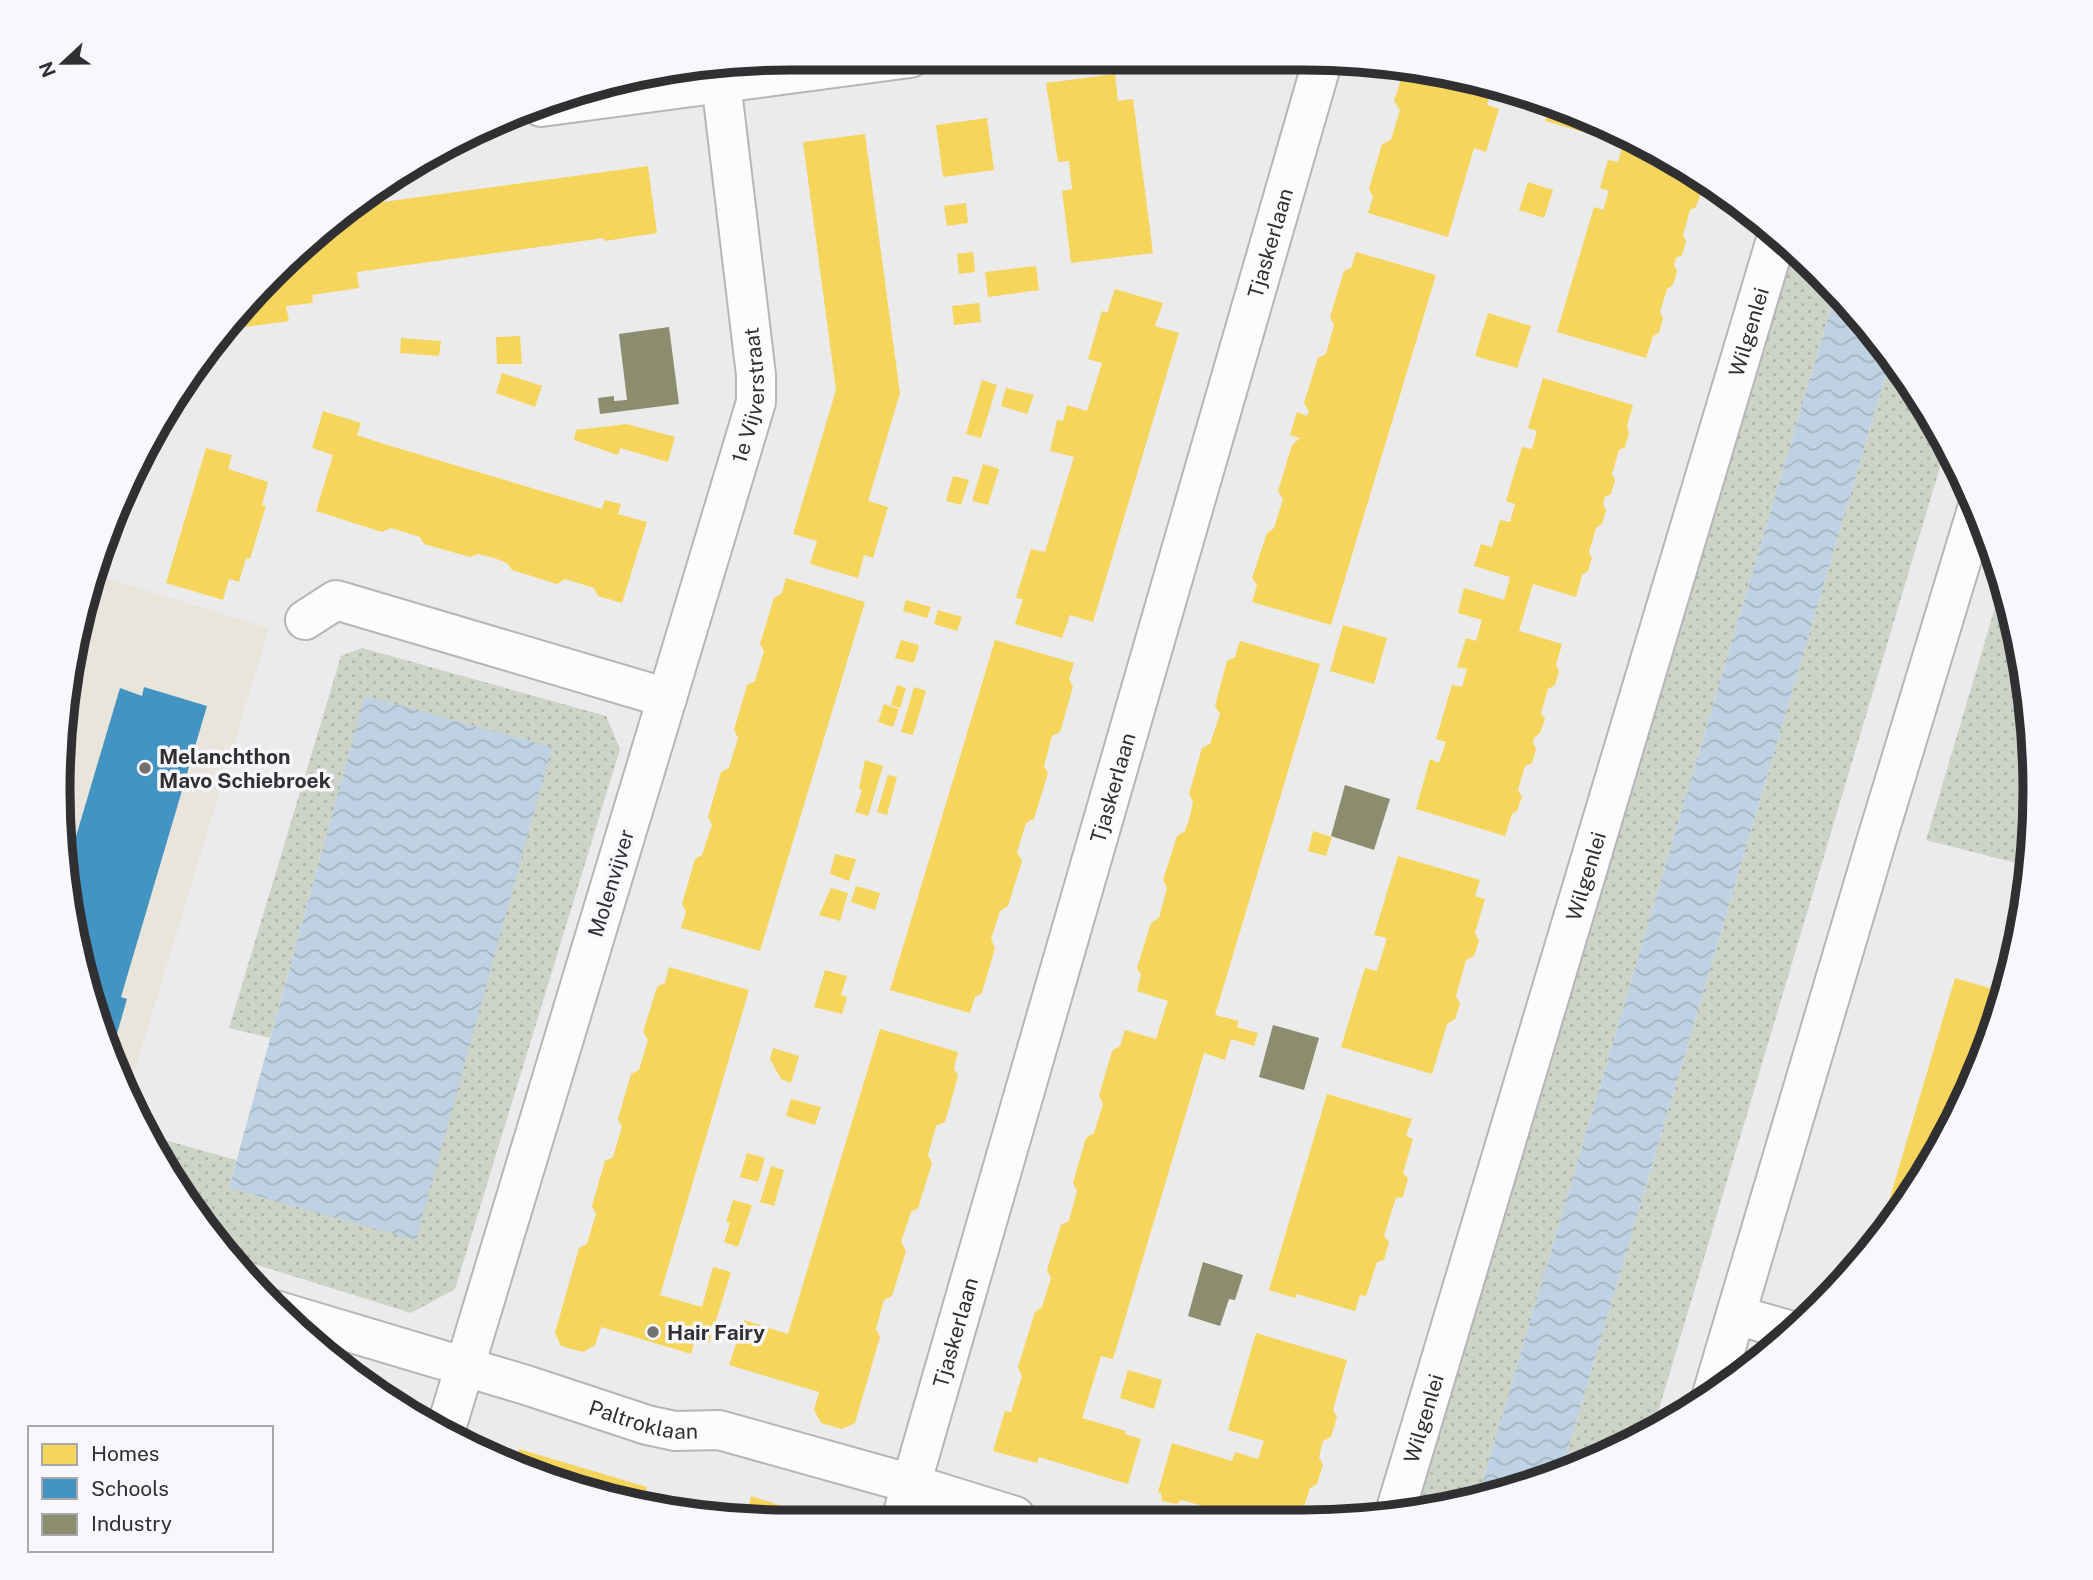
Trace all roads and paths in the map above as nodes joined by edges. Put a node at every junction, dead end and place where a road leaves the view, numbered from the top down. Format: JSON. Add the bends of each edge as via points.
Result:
{"nodes":[{"id":1,"x":816,"y":70,"type":"edge"},
{"id":2,"x":1320,"y":71,"type":"edge"},
{"id":3,"x":721,"y":82,"type":"junction"},
{"id":4,"x":582,"y":101,"type":"edge"},
{"id":5,"x":1774,"y":246,"type":"edge"},
{"id":6,"x":1972,"y":525,"type":"edge"},
{"id":7,"x":305,"y":620,"type":"dead end"},
{"id":8,"x":667,"y":698,"type":"junction"},
{"id":9,"x":1736,"y":1315,"type":"junction"},
{"id":10,"x":301,"y":1318,"type":"edge"},
{"id":11,"x":1781,"y":1328,"type":"edge"},
{"id":12,"x":464,"y":1367,"type":"junction"},
{"id":13,"x":1717,"y":1379,"type":"edge"},
{"id":14,"x":448,"y":1424,"type":"edge"},
{"id":15,"x":907,"y":1500,"type":"edge"},
{"id":16,"x":1398,"y":1504,"type":"edge"},
{"id":17,"x":974,"y":1510,"type":"edge"}],
"edges":[{"from":1,"to":3,"type":"street"},
{"from":2,"to":15,"type":"street","name":"Tjaskerlaan"},
{"from":3,"to":4,"type":"street"},
{"from":3,"to":8,"type":"street","name":"1e Vijverstraat","via":[[756,402]]},
{"from":5,"to":16,"type":"street","name":"Wilgenlei"},
{"from":6,"to":9,"type":"street"},
{"from":7,"to":8,"type":"street","via":[[336,600]]},
{"from":8,"to":12,"type":"street","name":"Molenvijver"},
{"from":9,"to":11,"type":"street"},
{"from":9,"to":13,"type":"street"},
{"from":10,"to":12,"type":"street","name":"Paltroklaan"},
{"from":12,"to":14,"type":"street","name":"Molenvijver"},
{"from":12,"to":15,"type":"street","name":"Paltroklaan","via":[[647,1425],[675,1431],[719,1430]]},
{"from":15,"to":17,"type":"street","name":"Paltroklaan"}]}
